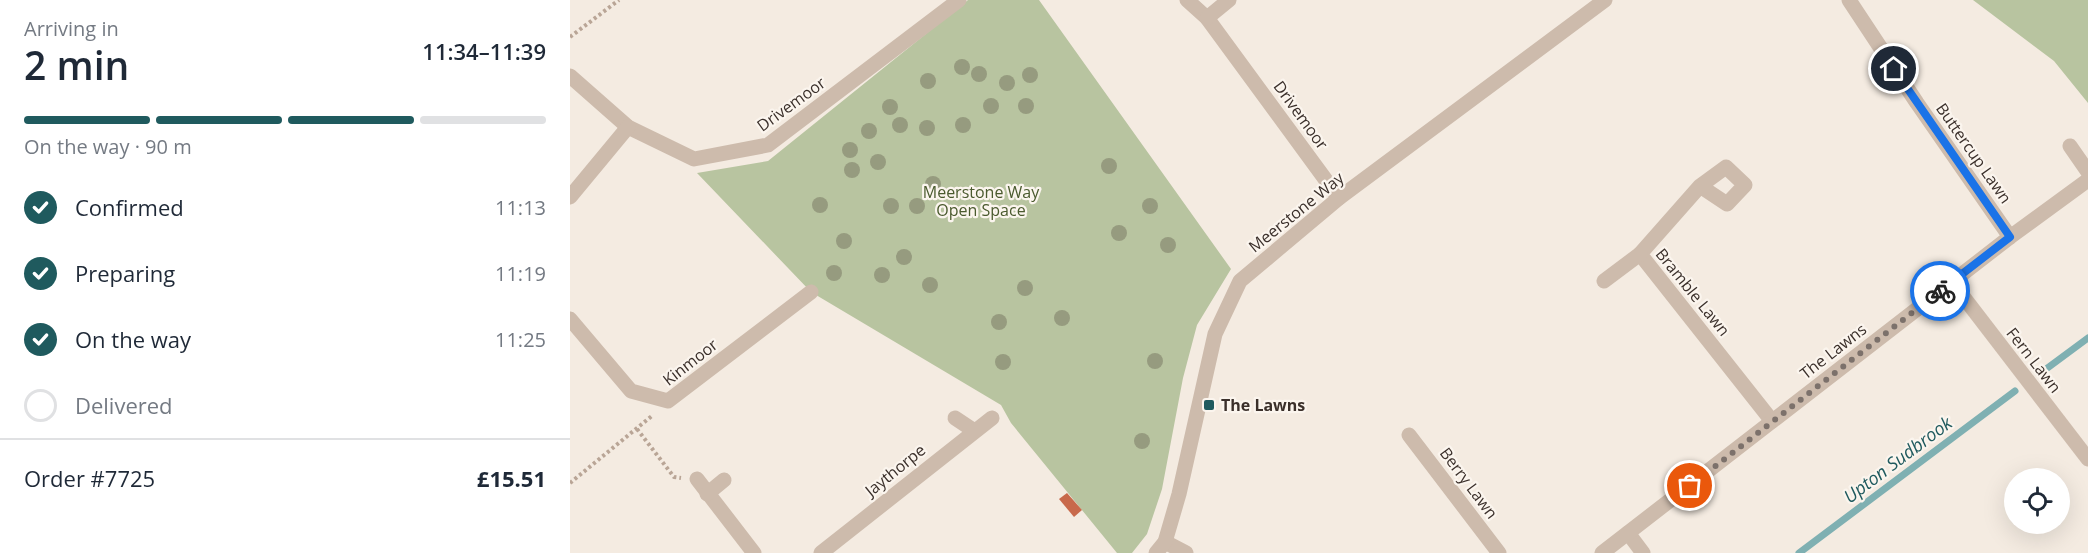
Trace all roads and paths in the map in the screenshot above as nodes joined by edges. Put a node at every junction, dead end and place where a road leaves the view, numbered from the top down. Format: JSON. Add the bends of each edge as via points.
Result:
{"nodes":[{"id":1,"x":619,"y":0,"type":"edge"},
{"id":2,"x":959,"y":0,"type":"edge"},
{"id":3,"x":1186,"y":0,"type":"edge"},
{"id":4,"x":1229,"y":0,"type":"edge"},
{"id":5,"x":1605,"y":0,"type":"edge"},
{"id":6,"x":1849,"y":0,"type":"edge"},
{"id":7,"x":1207,"y":18,"type":"junction"},
{"id":8,"x":570,"y":37,"type":"edge"},
{"id":9,"x":570,"y":76,"type":"edge"},
{"id":10,"x":628,"y":127,"type":"junction"},
{"id":11,"x":2070,"y":146,"type":"dead end"},
{"id":12,"x":2088,"y":172,"type":"edge"},
{"id":13,"x":2088,"y":180,"type":"edge"},
{"id":14,"x":1700,"y":186,"type":"junction"},
{"id":15,"x":570,"y":197,"type":"edge"},
{"id":16,"x":1339,"y":198,"type":"junction"},
{"id":17,"x":2010,"y":237,"type":"junction"},
{"id":18,"x":1640,"y":254,"type":"junction"},
{"id":19,"x":1604,"y":281,"type":"dead end"},
{"id":20,"x":1952,"y":282,"type":"junction"},
{"id":21,"x":811,"y":292,"type":"dead end"},
{"id":22,"x":570,"y":319,"type":"edge"},
{"id":23,"x":668,"y":401,"type":"junction"},
{"id":24,"x":992,"y":417,"type":"dead end"},
{"id":25,"x":955,"y":418,"type":"dead end"},
{"id":26,"x":1772,"y":421,"type":"junction"},
{"id":27,"x":637,"y":429,"type":"junction"},
{"id":28,"x":973,"y":430,"type":"junction"},
{"id":29,"x":1409,"y":435,"type":"dead end"},
{"id":30,"x":2088,"y":459,"type":"edge"},
{"id":31,"x":697,"y":479,"type":"joint"},
{"id":32,"x":724,"y":480,"type":"dead end"},
{"id":33,"x":570,"y":483,"type":"edge"},
{"id":34,"x":707,"y":494,"type":"junction"},
{"id":35,"x":1628,"y":534,"type":"junction"},
{"id":36,"x":1160,"y":547,"type":"edge"},
{"id":37,"x":754,"y":553,"type":"edge"},
{"id":38,"x":821,"y":553,"type":"edge"},
{"id":39,"x":1186,"y":553,"type":"edge"},
{"id":40,"x":1499,"y":553,"type":"edge"},
{"id":41,"x":1602,"y":553,"type":"edge"},
{"id":42,"x":1643,"y":553,"type":"edge"}],
"edges":[{"from":1,"to":8,"type":"path"},
{"from":2,"to":10,"type":"street","name":"Drivemoor","via":[[768,146],[694,159]]},
{"from":3,"to":7,"type":"street","name":"Drivemoor"},
{"from":4,"to":7,"type":"street"},
{"from":5,"to":16,"type":"street","name":"Meerstone Way"},
{"from":6,"to":17,"type":"street","name":"Buttercup Lawn"},
{"from":7,"to":16,"type":"street","name":"Drivemoor"},
{"from":9,"to":10,"type":"street","name":"Drivemoor"},
{"from":10,"to":15,"type":"street"},
{"from":11,"to":12,"type":"street"},
{"from":13,"to":17,"type":"street","name":"The Lawns"},
{"from":14,"to":14,"type":"street","name":"Bramble Lawn","via":[[1726,167],[1745,185],[1727,204]]},
{"from":14,"to":18,"type":"street","name":"Bramble Lawn"},
{"from":16,"to":36,"type":"street","name":"Meerstone Way","via":[[1240,281],[1215,334],[1179,494]]},
{"from":17,"to":20,"type":"street","name":"The Lawns"},
{"from":18,"to":19,"type":"street"},
{"from":18,"to":26,"type":"street","name":"Bramble Lawn"},
{"from":20,"to":26,"type":"street","name":"The Lawns"},
{"from":20,"to":30,"type":"street","name":"Fern Lawn"},
{"from":21,"to":23,"type":"street","name":"Kinmoor"},
{"from":22,"to":23,"type":"street","name":"Kinmoor","via":[[631,391]]},
{"from":23,"to":27,"type":"path"},
{"from":24,"to":28,"type":"street","name":"Jaythorpe"},
{"from":25,"to":28,"type":"street"},
{"from":26,"to":35,"type":"street","name":"The Lawns"},
{"from":27,"to":31,"type":"path","via":[[674,477]]},
{"from":27,"to":33,"type":"path"},
{"from":28,"to":38,"type":"street","name":"Jaythorpe"},
{"from":29,"to":40,"type":"street","name":"Berry Lawn"},
{"from":31,"to":34,"type":"street"},
{"from":32,"to":34,"type":"street"},
{"from":34,"to":37,"type":"street"},
{"from":35,"to":41,"type":"street","name":"The Lawns"},
{"from":35,"to":42,"type":"street"},
{"from":36,"to":39,"type":"street"}]}
